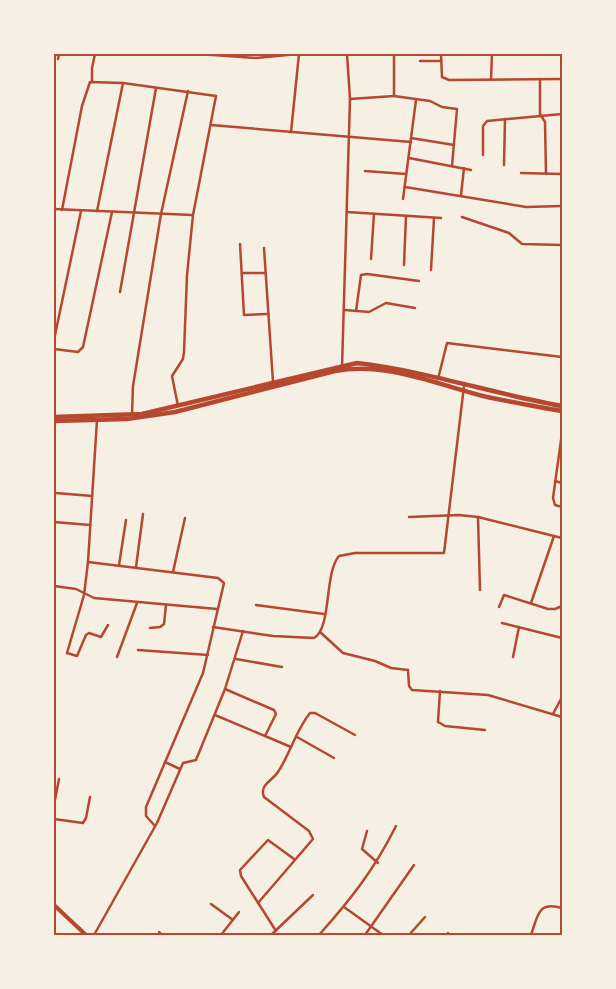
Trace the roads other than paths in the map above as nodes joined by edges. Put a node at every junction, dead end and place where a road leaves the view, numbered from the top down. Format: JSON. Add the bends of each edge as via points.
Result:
{"nodes":[{"id":1,"x":59,"y":54,"type":"edge"},
{"id":2,"x":95,"y":54,"type":"edge"},
{"id":3,"x":198,"y":54,"type":"edge"},
{"id":4,"x":299,"y":54,"type":"edge"},
{"id":5,"x":347,"y":54,"type":"edge"},
{"id":6,"x":394,"y":54,"type":"edge"},
{"id":7,"x":441,"y":54,"type":"edge"},
{"id":8,"x":492,"y":54,"type":"edge"},
{"id":9,"x":216,"y":55,"type":"edge"},
{"id":10,"x":245,"y":56,"type":"edge"},
{"id":11,"x":58,"y":59,"type":"dead end"},
{"id":12,"x":420,"y":61,"type":"dead end"},
{"id":13,"x":441,"y":62,"type":"junction"},
{"id":14,"x":562,"y":78,"type":"edge"},
{"id":15,"x":491,"y":79,"type":"junction"},
{"id":16,"x":540,"y":79,"type":"junction"},
{"id":17,"x":92,"y":81,"type":"junction"},
{"id":18,"x":123,"y":83,"type":"junction"},
{"id":19,"x":156,"y":88,"type":"junction"},
{"id":20,"x":188,"y":91,"type":"junction"},
{"id":21,"x":394,"y":96,"type":"junction"},
{"id":22,"x":350,"y":99,"type":"junction"},
{"id":23,"x":416,"y":100,"type":"junction"},
{"id":24,"x":540,"y":114,"type":"junction"},
{"id":25,"x":562,"y":114,"type":"edge"},
{"id":26,"x":505,"y":119,"type":"junction"},
{"id":27,"x":211,"y":125,"type":"junction"},
{"id":28,"x":291,"y":132,"type":"junction"},
{"id":29,"x":348,"y":138,"type":"junction"},
{"id":30,"x":411,"y":140,"type":"junction"},
{"id":31,"x":454,"y":145,"type":"junction"},
{"id":32,"x":483,"y":155,"type":"dead end"},
{"id":33,"x":408,"y":158,"type":"junction"},
{"id":34,"x":504,"y":165,"type":"dead end"},
{"id":35,"x":452,"y":166,"type":"junction"},
{"id":36,"x":464,"y":168,"type":"junction"},
{"id":37,"x":472,"y":170,"type":"dead end"},
{"id":38,"x":365,"y":171,"type":"dead end"},
{"id":39,"x":521,"y":173,"type":"dead end"},
{"id":40,"x":406,"y":174,"type":"junction"},
{"id":41,"x":546,"y":174,"type":"junction"},
{"id":42,"x":562,"y":174,"type":"edge"},
{"id":43,"x":404,"y":187,"type":"junction"},
{"id":44,"x":461,"y":196,"type":"junction"},
{"id":45,"x":403,"y":199,"type":"dead end"},
{"id":46,"x":562,"y":206,"type":"edge"},
{"id":47,"x":54,"y":209,"type":"edge"},
{"id":48,"x":62,"y":210,"type":"junction"},
{"id":49,"x":81,"y":211,"type":"junction"},
{"id":50,"x":97,"y":211,"type":"junction"},
{"id":51,"x":112,"y":212,"type":"junction"},
{"id":52,"x":134,"y":212,"type":"junction"},
{"id":53,"x":347,"y":212,"type":"junction"},
{"id":54,"x":161,"y":214,"type":"junction"},
{"id":55,"x":374,"y":214,"type":"junction"},
{"id":56,"x":193,"y":216,"type":"junction"},
{"id":57,"x":406,"y":216,"type":"junction"},
{"id":58,"x":462,"y":217,"type":"dead end"},
{"id":59,"x":434,"y":218,"type":"junction"},
{"id":60,"x":441,"y":218,"type":"dead end"},
{"id":61,"x":240,"y":244,"type":"dead end"},
{"id":62,"x":562,"y":245,"type":"edge"},
{"id":63,"x":264,"y":248,"type":"dead end"},
{"id":64,"x":371,"y":259,"type":"dead end"},
{"id":65,"x":404,"y":265,"type":"dead end"},
{"id":66,"x":431,"y":270,"type":"dead end"},
{"id":67,"x":242,"y":273,"type":"junction"},
{"id":68,"x":265,"y":273,"type":"junction"},
{"id":69,"x":419,"y":281,"type":"dead end"},
{"id":70,"x":120,"y":292,"type":"dead end"},
{"id":71,"x":415,"y":308,"type":"dead end"},
{"id":72,"x":344,"y":310,"type":"junction"},
{"id":73,"x":356,"y":311,"type":"junction"},
{"id":74,"x":267,"y":314,"type":"junction"},
{"id":75,"x":54,"y":340,"type":"edge"},
{"id":76,"x":54,"y":349,"type":"edge"},
{"id":77,"x":562,"y":357,"type":"edge"},
{"id":78,"x":342,"y":368,"type":"junction"},
{"id":79,"x":438,"y":379,"type":"junction"},
{"id":80,"x":273,"y":384,"type":"junction"},
{"id":81,"x":464,"y":388,"type":"junction"},
{"id":82,"x":178,"y":406,"type":"junction"},
{"id":83,"x":562,"y":406,"type":"edge"},
{"id":84,"x":562,"y":411,"type":"edge"},
{"id":85,"x":132,"y":415,"type":"junction"},
{"id":86,"x":54,"y":417,"type":"edge"},
{"id":87,"x":97,"y":420,"type":"junction"},
{"id":88,"x":54,"y":421,"type":"edge"},
{"id":89,"x":562,"y":433,"type":"edge"},
{"id":90,"x":558,"y":452,"type":"junction"},
{"id":91,"x":562,"y":452,"type":"edge"},
{"id":92,"x":555,"y":481,"type":"junction"},
{"id":93,"x":562,"y":483,"type":"edge"},
{"id":94,"x":56,"y":493,"type":"dead end"},
{"id":95,"x":92,"y":496,"type":"junction"},
{"id":96,"x":562,"y":507,"type":"edge"},
{"id":97,"x":144,"y":514,"type":"dead end"},
{"id":98,"x":447,"y":515,"type":"junction"},
{"id":99,"x":478,"y":517,"type":"junction"},
{"id":100,"x":185,"y":518,"type":"dead end"},
{"id":101,"x":409,"y":518,"type":"dead end"},
{"id":102,"x":126,"y":520,"type":"dead end"},
{"id":103,"x":54,"y":522,"type":"edge"},
{"id":104,"x":90,"y":524,"type":"junction"},
{"id":105,"x":554,"y":536,"type":"junction"},
{"id":106,"x":562,"y":538,"type":"edge"},
{"id":107,"x":88,"y":562,"type":"junction"},
{"id":108,"x":119,"y":566,"type":"junction"},
{"id":109,"x":136,"y":568,"type":"junction"},
{"id":110,"x":173,"y":572,"type":"junction"},
{"id":111,"x":54,"y":586,"type":"edge"},
{"id":112,"x":480,"y":590,"type":"dead end"},
{"id":113,"x":84,"y":595,"type":"junction"},
{"id":114,"x":137,"y":603,"type":"junction"},
{"id":115,"x":531,"y":603,"type":"junction"},
{"id":116,"x":166,"y":605,"type":"junction"},
{"id":117,"x":256,"y":605,"type":"dead end"},
{"id":118,"x":562,"y":606,"type":"edge"},
{"id":119,"x":498,"y":607,"type":"dead end"},
{"id":120,"x":217,"y":609,"type":"junction"},
{"id":121,"x":324,"y":614,"type":"junction"},
{"id":122,"x":502,"y":623,"type":"dead end"},
{"id":123,"x":108,"y":625,"type":"dead end"},
{"id":124,"x":213,"y":627,"type":"junction"},
{"id":125,"x":519,"y":627,"type":"junction"},
{"id":126,"x":150,"y":628,"type":"dead end"},
{"id":127,"x":243,"y":631,"type":"junction"},
{"id":128,"x":320,"y":632,"type":"junction"},
{"id":129,"x":562,"y":638,"type":"edge"},
{"id":130,"x":138,"y":650,"type":"dead end"},
{"id":131,"x":208,"y":655,"type":"junction"},
{"id":132,"x":117,"y":657,"type":"dead end"},
{"id":133,"x":513,"y":657,"type":"dead end"},
{"id":134,"x":236,"y":658,"type":"junction"},
{"id":135,"x":282,"y":667,"type":"dead end"},
{"id":136,"x":225,"y":690,"type":"junction"},
{"id":137,"x":440,"y":691,"type":"junction"},
{"id":138,"x":562,"y":697,"type":"edge"},
{"id":139,"x":553,"y":714,"type":"junction"},
{"id":140,"x":216,"y":715,"type":"junction"},
{"id":141,"x":562,"y":717,"type":"edge"},
{"id":142,"x":485,"y":730,"type":"dead end"},
{"id":143,"x":355,"y":735,"type":"dead end"},
{"id":144,"x":265,"y":736,"type":"junction"},
{"id":145,"x":296,"y":737,"type":"junction"},
{"id":146,"x":291,"y":747,"type":"junction"},
{"id":147,"x":334,"y":758,"type":"dead end"},
{"id":148,"x":165,"y":762,"type":"junction"},
{"id":149,"x":180,"y":769,"type":"junction"},
{"id":150,"x":59,"y":779,"type":"dead end"},
{"id":151,"x":90,"y":797,"type":"dead end"},
{"id":152,"x":54,"y":805,"type":"edge"},
{"id":153,"x":54,"y":819,"type":"edge"},
{"id":154,"x":155,"y":826,"type":"junction"},
{"id":155,"x":396,"y":826,"type":"dead end"},
{"id":156,"x":367,"y":831,"type":"dead end"},
{"id":157,"x":294,"y":859,"type":"junction"},
{"id":158,"x":378,"y":863,"type":"junction"},
{"id":159,"x":414,"y":865,"type":"dead end"},
{"id":160,"x":313,"y":895,"type":"dead end"},
{"id":161,"x":258,"y":902,"type":"junction"},
{"id":162,"x":211,"y":904,"type":"dead end"},
{"id":163,"x":54,"y":905,"type":"edge"},
{"id":164,"x":344,"y":907,"type":"junction"},
{"id":165,"x":562,"y":908,"type":"edge"},
{"id":166,"x":239,"y":912,"type":"dead end"},
{"id":167,"x":424,"y":917,"type":"dead end"},
{"id":168,"x":233,"y":920,"type":"junction"},
{"id":169,"x":373,"y":926,"type":"junction"},
{"id":170,"x":276,"y":931,"type":"junction"},
{"id":171,"x":158,"y":932,"type":"dead end"},
{"id":172,"x":86,"y":935,"type":"edge"},
{"id":173,"x":94,"y":935,"type":"edge"},
{"id":174,"x":162,"y":935,"type":"edge"},
{"id":175,"x":221,"y":935,"type":"edge"},
{"id":176,"x":271,"y":935,"type":"edge"},
{"id":177,"x":319,"y":935,"type":"edge"},
{"id":178,"x":364,"y":935,"type":"edge"},
{"id":179,"x":384,"y":935,"type":"edge"},
{"id":180,"x":409,"y":935,"type":"edge"},
{"id":181,"x":531,"y":935,"type":"edge"}],
"edges":[{"from":1,"to":11,"type":"street"},
{"from":2,"to":17,"type":"street"},
{"from":3,"to":9,"type":"street"},
{"from":4,"to":10,"type":"street"},
{"from":4,"to":28,"type":"street"},
{"from":5,"to":22,"type":"street"},
{"from":6,"to":21,"type":"street"},
{"from":7,"to":13,"type":"street"},
{"from":8,"to":15,"type":"street"},
{"from":9,"to":10,"type":"street"},
{"from":12,"to":13,"type":"street"},
{"from":13,"to":15,"type":"street","via":[[445,79]]},
{"from":14,"to":16,"type":"street"},
{"from":15,"to":16,"type":"street"},
{"from":16,"to":24,"type":"street"},
{"from":17,"to":18,"type":"street"},
{"from":17,"to":48,"type":"street","via":[[85,92]]},
{"from":18,"to":19,"type":"street"},
{"from":18,"to":50,"type":"street"},
{"from":19,"to":20,"type":"street"},
{"from":19,"to":52,"type":"street"},
{"from":20,"to":27,"type":"street","via":[[216,96]]},
{"from":20,"to":54,"type":"street"},
{"from":21,"to":22,"type":"street"},
{"from":21,"to":23,"type":"street"},
{"from":22,"to":29,"type":"street"},
{"from":23,"to":30,"type":"street"},
{"from":23,"to":31,"type":"street","via":[[457,109]]},
{"from":24,"to":25,"type":"street"},
{"from":24,"to":26,"type":"street"},
{"from":24,"to":41,"type":"street","via":[[545,122]]},
{"from":26,"to":32,"type":"street","via":[[485,123]]},
{"from":26,"to":34,"type":"street"},
{"from":27,"to":28,"type":"street"},
{"from":27,"to":56,"type":"street"},
{"from":28,"to":29,"type":"street"},
{"from":29,"to":30,"type":"street"},
{"from":29,"to":53,"type":"street"},
{"from":30,"to":31,"type":"street"},
{"from":30,"to":33,"type":"street"},
{"from":31,"to":35,"type":"street"},
{"from":33,"to":35,"type":"street"},
{"from":33,"to":40,"type":"street"},
{"from":35,"to":36,"type":"street"},
{"from":36,"to":37,"type":"street"},
{"from":36,"to":44,"type":"street"},
{"from":38,"to":40,"type":"street"},
{"from":39,"to":41,"type":"street"},
{"from":40,"to":43,"type":"street"},
{"from":41,"to":42,"type":"street"},
{"from":43,"to":44,"type":"street"},
{"from":43,"to":45,"type":"street"},
{"from":44,"to":46,"type":"street","via":[[526,207]]},
{"from":47,"to":48,"type":"street"},
{"from":48,"to":49,"type":"street"},
{"from":49,"to":50,"type":"street"},
{"from":49,"to":75,"type":"street"},
{"from":50,"to":51,"type":"street"},
{"from":51,"to":52,"type":"street"},
{"from":51,"to":76,"type":"street","via":[[83,347],[78,352]]},
{"from":52,"to":54,"type":"street"},
{"from":52,"to":70,"type":"street"},
{"from":53,"to":55,"type":"street"},
{"from":53,"to":72,"type":"street"},
{"from":54,"to":56,"type":"street"},
{"from":54,"to":85,"type":"street","via":[[133,386]]},
{"from":55,"to":57,"type":"street"},
{"from":55,"to":64,"type":"street"},
{"from":56,"to":82,"type":"street","via":[[184,352],[172,376]]},
{"from":57,"to":59,"type":"street"},
{"from":57,"to":65,"type":"street"},
{"from":58,"to":62,"type":"street","via":[[508,233],[522,244]]},
{"from":59,"to":60,"type":"street"},
{"from":59,"to":66,"type":"street"},
{"from":61,"to":67,"type":"street"},
{"from":63,"to":68,"type":"street"},
{"from":67,"to":68,"type":"street"},
{"from":67,"to":74,"type":"street","via":[[244,315]]},
{"from":68,"to":74,"type":"street"},
{"from":69,"to":73,"type":"street","via":[[361,275]]},
{"from":71,"to":73,"type":"street","via":[[386,302],[374,311]]},
{"from":72,"to":73,"type":"street"},
{"from":72,"to":78,"type":"street"},
{"from":74,"to":80,"type":"street"},
{"from":77,"to":79,"type":"street","via":[[447,342]]},
{"from":78,"to":79,"type":"highway","via":[[357,363]]},
{"from":78,"to":80,"type":"highway"},
{"from":78,"to":81,"type":"highway","via":[[378,369]]},
{"from":79,"to":81,"type":"highway"},
{"from":80,"to":82,"type":"highway"},
{"from":80,"to":87,"type":"highway","via":[[175,412]]},
{"from":81,"to":83,"type":"highway"},
{"from":81,"to":84,"type":"highway"},
{"from":81,"to":98,"type":"street"},
{"from":82,"to":85,"type":"highway"},
{"from":85,"to":86,"type":"highway"},
{"from":87,"to":88,"type":"highway"},
{"from":87,"to":95,"type":"street"},
{"from":89,"to":90,"type":"street"},
{"from":90,"to":91,"type":"street"},
{"from":90,"to":92,"type":"street"},
{"from":92,"to":93,"type":"street"},
{"from":92,"to":96,"type":"street","via":[[554,503]]},
{"from":94,"to":95,"type":"street"},
{"from":95,"to":104,"type":"street"},
{"from":97,"to":109,"type":"street"},
{"from":98,"to":99,"type":"street"},
{"from":98,"to":101,"type":"street"},
{"from":98,"to":121,"type":"street","via":[[444,554],[355,553],[339,556]]},
{"from":99,"to":105,"type":"street"},
{"from":99,"to":112,"type":"street"},
{"from":100,"to":110,"type":"street"},
{"from":102,"to":108,"type":"street"},
{"from":103,"to":104,"type":"street"},
{"from":104,"to":107,"type":"street"},
{"from":105,"to":106,"type":"street"},
{"from":105,"to":115,"type":"street"},
{"from":107,"to":108,"type":"street"},
{"from":107,"to":113,"type":"street"},
{"from":108,"to":109,"type":"street"},
{"from":109,"to":110,"type":"street"},
{"from":110,"to":120,"type":"street","via":[[221,579],[223,586]]},
{"from":111,"to":113,"type":"street","via":[[76,589]]},
{"from":113,"to":114,"type":"street"},
{"from":113,"to":123,"type":"street","via":[[67,653],[77,656],[87,634],[101,637]]},
{"from":114,"to":116,"type":"street"},
{"from":114,"to":132,"type":"street"},
{"from":115,"to":118,"type":"street","via":[[552,610]]},
{"from":115,"to":119,"type":"street","via":[[504,595]]},
{"from":116,"to":120,"type":"street"},
{"from":116,"to":126,"type":"street","via":[[164,624]]},
{"from":117,"to":121,"type":"street"},
{"from":120,"to":124,"type":"street"},
{"from":121,"to":128,"type":"street"},
{"from":122,"to":125,"type":"street"},
{"from":124,"to":127,"type":"street"},
{"from":124,"to":131,"type":"street"},
{"from":125,"to":129,"type":"street"},
{"from":125,"to":133,"type":"street"},
{"from":127,"to":128,"type":"street","via":[[299,638],[314,638]]},
{"from":127,"to":134,"type":"street"},
{"from":128,"to":137,"type":"street","via":[[343,652],[391,668],[408,670],[408,686],[412,690]]},
{"from":130,"to":131,"type":"street"},
{"from":131,"to":148,"type":"street"},
{"from":134,"to":135,"type":"street"},
{"from":134,"to":136,"type":"street"},
{"from":136,"to":140,"type":"street"},
{"from":136,"to":144,"type":"street","via":[[274,710],[276,714]]},
{"from":137,"to":139,"type":"street","via":[[488,695]]},
{"from":137,"to":142,"type":"street","via":[[438,722],[445,726]]},
{"from":138,"to":139,"type":"street"},
{"from":139,"to":141,"type":"street"},
{"from":140,"to":144,"type":"street"},
{"from":140,"to":149,"type":"street","via":[[196,760],[184,762]]},
{"from":143,"to":145,"type":"street","via":[[312,712]]},
{"from":144,"to":146,"type":"street"},
{"from":145,"to":146,"type":"street"},
{"from":145,"to":147,"type":"street"},
{"from":146,"to":157,"type":"street","via":[[278,772],[264,786],[263,794],[312,834],[312,842]]},
{"from":148,"to":149,"type":"street"},
{"from":148,"to":154,"type":"street","via":[[146,807],[146,816]]},
{"from":149,"to":154,"type":"street"},
{"from":150,"to":152,"type":"street"},
{"from":151,"to":153,"type":"street","via":[[83,822]]},
{"from":154,"to":173,"type":"street"},
{"from":155,"to":158,"type":"street"},
{"from":156,"to":158,"type":"street","via":[[362,849]]},
{"from":157,"to":161,"type":"street"},
{"from":157,"to":161,"type":"street","via":[[268,840],[242,866],[241,876]]},
{"from":158,"to":164,"type":"street"},
{"from":159,"to":169,"type":"street"},
{"from":160,"to":170,"type":"street"},
{"from":161,"to":170,"type":"street"},
{"from":162,"to":168,"type":"street"},
{"from":163,"to":172,"type":"street"},
{"from":164,"to":169,"type":"street"},
{"from":164,"to":177,"type":"street"},
{"from":165,"to":181,"type":"street","via":[[543,908]]},
{"from":166,"to":168,"type":"street"},
{"from":167,"to":180,"type":"street"},
{"from":168,"to":175,"type":"street"},
{"from":169,"to":178,"type":"street"},
{"from":169,"to":179,"type":"street"},
{"from":170,"to":176,"type":"street"},
{"from":171,"to":174,"type":"street"}]}
